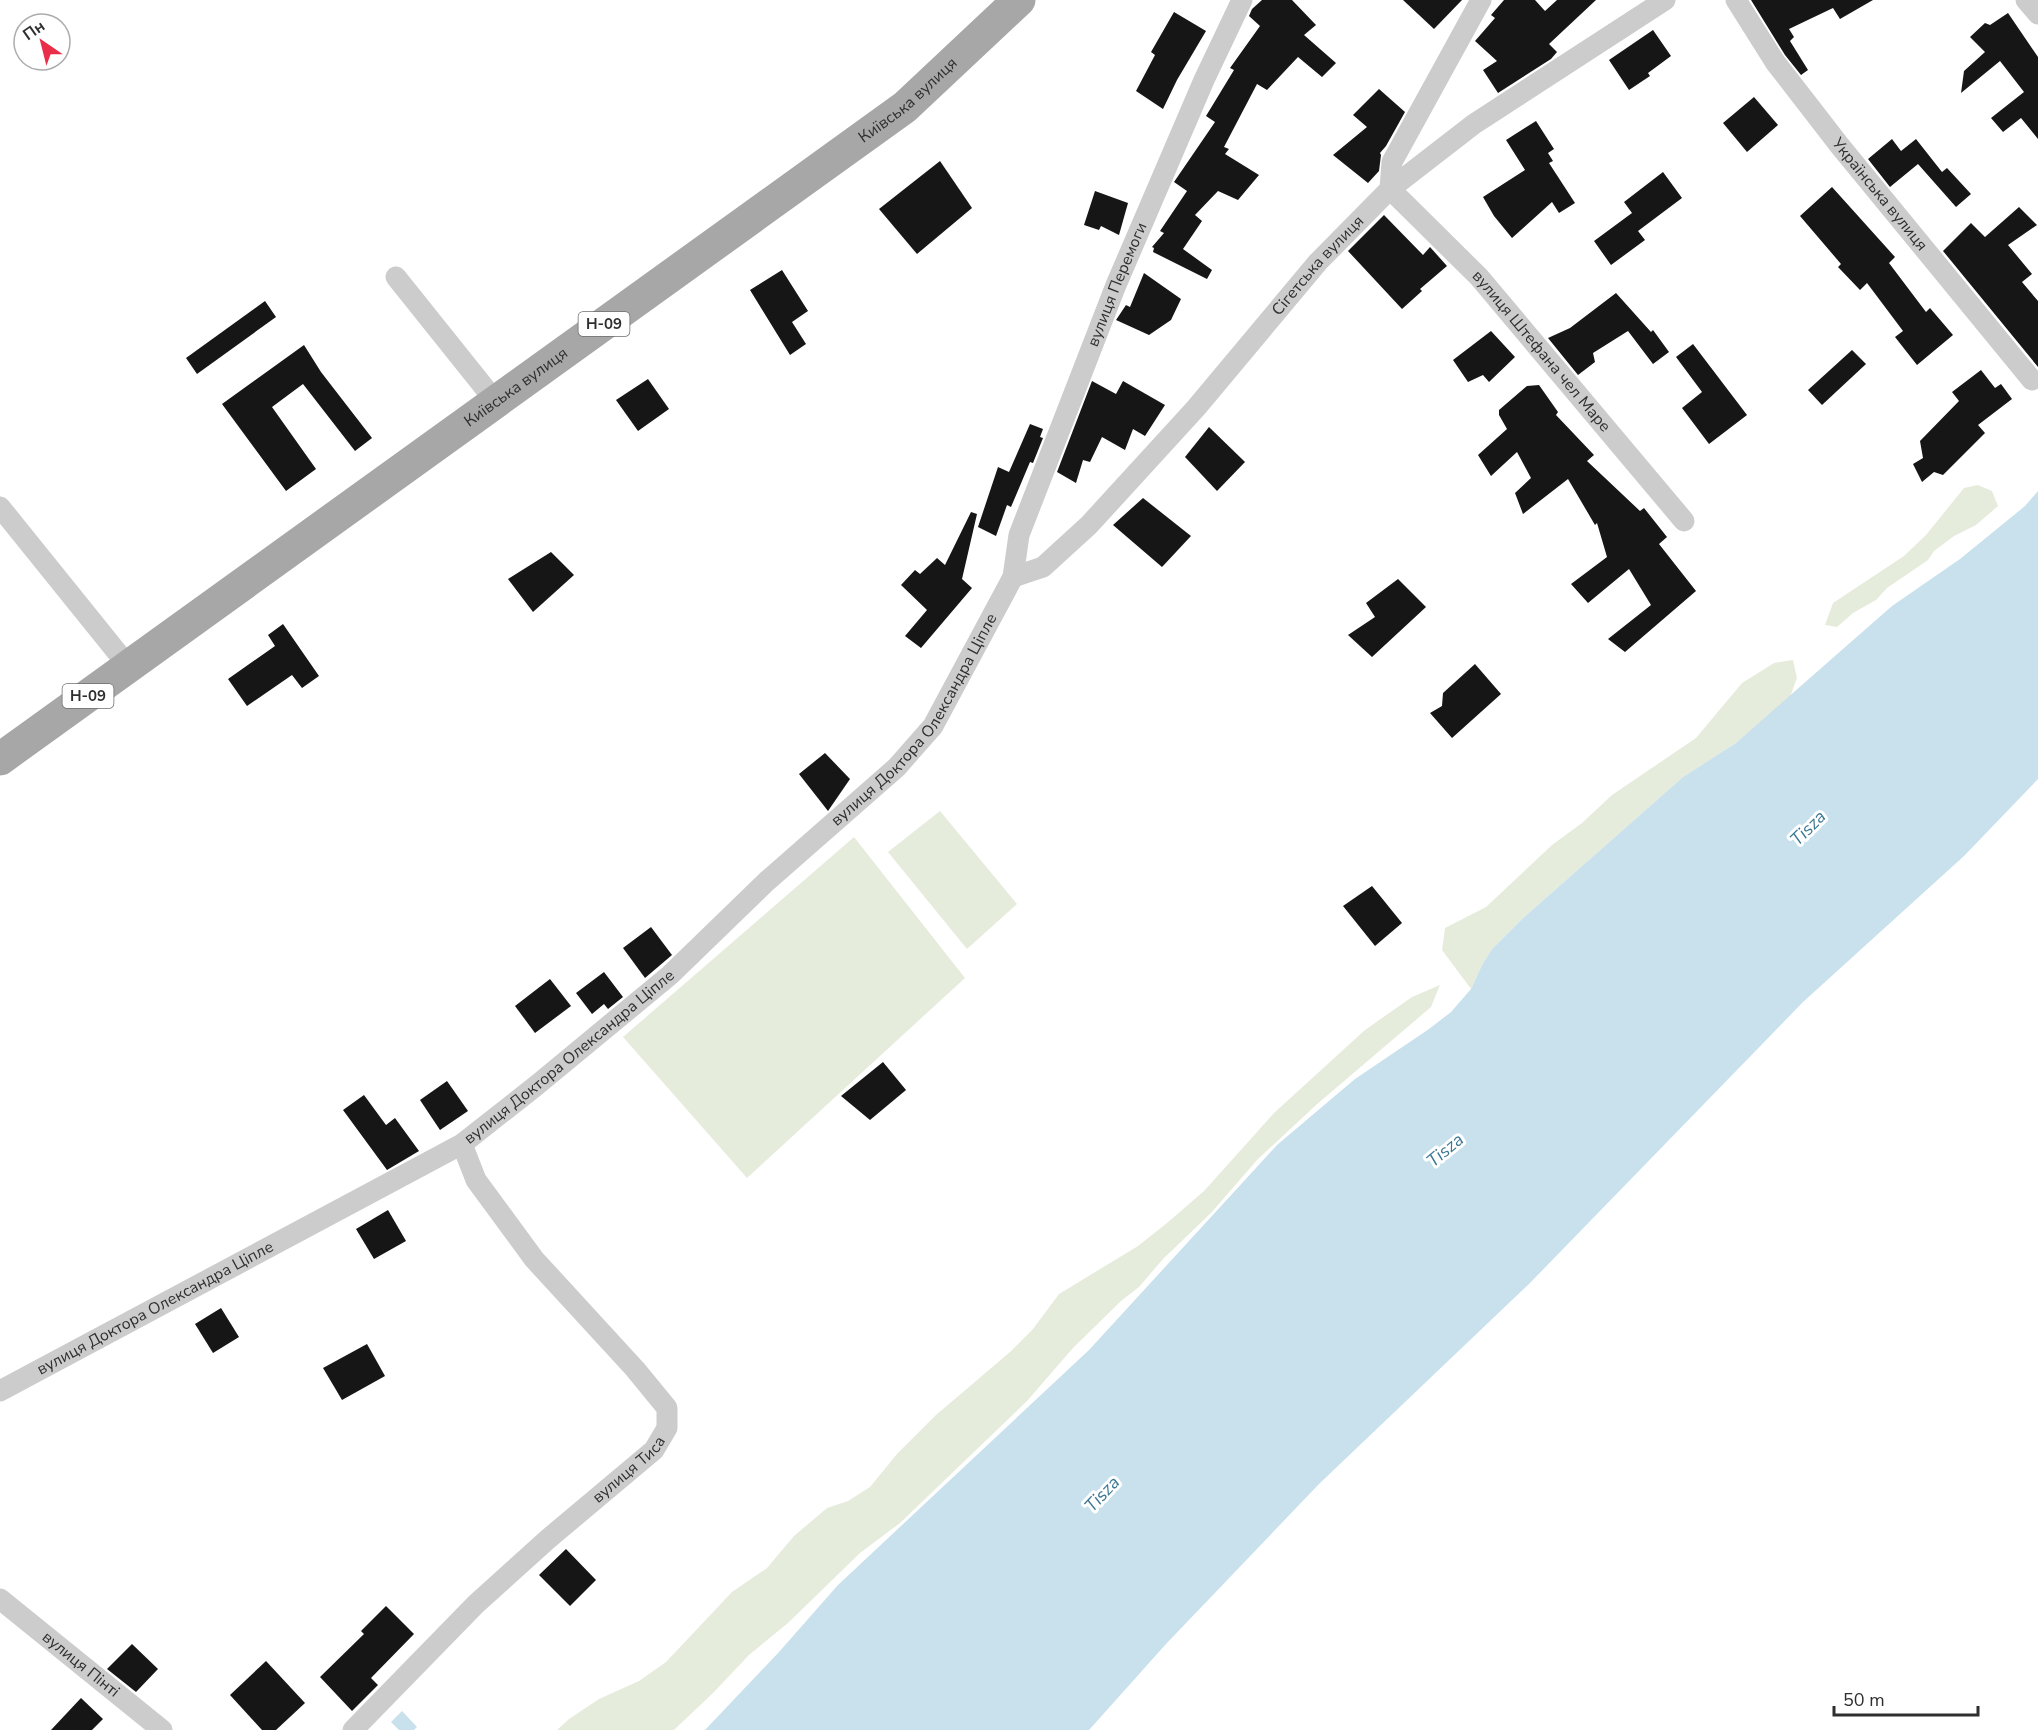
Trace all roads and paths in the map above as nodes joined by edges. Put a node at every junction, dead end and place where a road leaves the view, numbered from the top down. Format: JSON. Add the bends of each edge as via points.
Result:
{"nodes":[{"id":1,"x":1019,"y":0,"type":"edge"},
{"id":2,"x":1242,"y":0,"type":"edge"},
{"id":3,"x":1481,"y":0,"type":"edge"},
{"id":4,"x":1665,"y":0,"type":"edge"},
{"id":5,"x":1737,"y":0,"type":"edge"},
{"id":6,"x":2026,"y":0,"type":"edge"},
{"id":7,"x":2038,"y":14,"type":"edge"},
{"id":8,"x":1390,"y":189,"type":"junction"},
{"id":9,"x":396,"y":277,"type":"dead end"},
{"id":10,"x":2032,"y":380,"type":"dead end"},
{"id":11,"x":496,"y":402,"type":"junction"},
{"id":12,"x":0,"y":507,"type":"edge"},
{"id":13,"x":1684,"y":521,"type":"dead end"},
{"id":14,"x":1013,"y":577,"type":"junction"},
{"id":15,"x":129,"y":667,"type":"junction"},
{"id":16,"x":0,"y":759,"type":"edge"},
{"id":17,"x":462,"y":1144,"type":"junction"},
{"id":18,"x":0,"y":1391,"type":"edge"},
{"id":19,"x":0,"y":1599,"type":"edge"},
{"id":20,"x":162,"y":1730,"type":"edge"},
{"id":21,"x":353,"y":1730,"type":"edge"}],
"edges":[{"from":1,"to":11,"type":"main road","name":"Київська вулиця","number":"Н-09","via":[[905,107]]},
{"from":2,"to":14,"type":"street","name":"вулиця Перемоги","via":[[1116,285],[1019,535]]},
{"from":3,"to":8,"type":"street","via":[[1392,162]]},
{"from":4,"to":8,"type":"street","name":"Сігетська вулиця","via":[[1474,124]]},
{"from":5,"to":10,"type":"street","name":"Українська вулиця","via":[[1775,62],[1840,146]]},
{"from":6,"to":7,"type":"street"},
{"from":8,"to":13,"type":"street","name":"вулиця Штефана чел Маре","via":[[1479,277]]},
{"from":8,"to":14,"type":"street","name":"Сігетська вулиця","via":[[1318,262],[1196,408],[1089,525],[1042,567]]},
{"from":9,"to":11,"type":"street"},
{"from":11,"to":15,"type":"main road","name":"Київська вулиця","number":"Н-09"},
{"from":12,"to":15,"type":"street"},
{"from":14,"to":17,"type":"street","name":"вулиця Доктора Олександра Ціпле","via":[[933,726],[897,767],[767,881],[670,975]]},
{"from":15,"to":16,"type":"main road","name":"Київська вулиця","number":"Н-09"},
{"from":17,"to":18,"type":"street","name":"вулиця Доктора Олександра Ціпле"},
{"from":17,"to":21,"type":"street","name":"вулиця Тиса","via":[[476,1180],[534,1259],[667,1408],[668,1428],[654,1450],[476,1604]]},
{"from":19,"to":20,"type":"street","name":"вулиця Пінті"}]}
